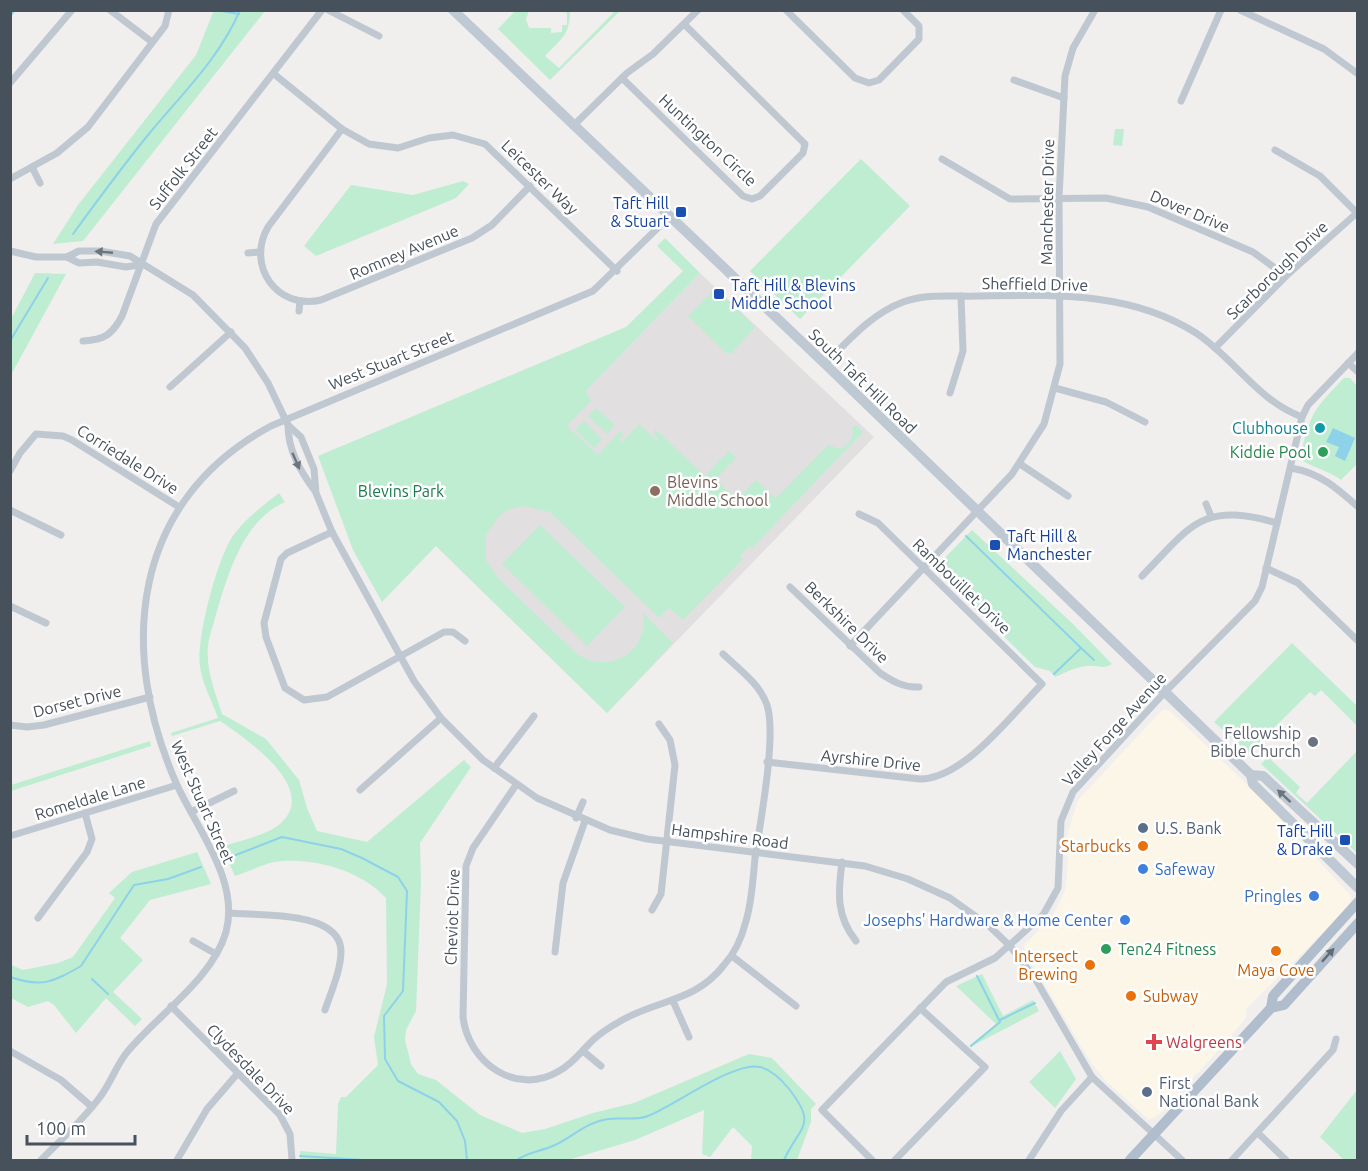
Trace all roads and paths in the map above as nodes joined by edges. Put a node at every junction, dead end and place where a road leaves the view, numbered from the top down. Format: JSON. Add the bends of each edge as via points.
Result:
{"nodes":[{"id":1,"x":72,"y":10,"type":"edge"},
{"id":2,"x":110,"y":10,"type":"edge"},
{"id":3,"x":168,"y":10,"type":"edge"},
{"id":4,"x":322,"y":10,"type":"edge"},
{"id":5,"x":328,"y":10,"type":"edge"},
{"id":6,"x":453,"y":10,"type":"edge"},
{"id":7,"x":698,"y":10,"type":"edge"},
{"id":8,"x":786,"y":10,"type":"edge"},
{"id":9,"x":903,"y":10,"type":"edge"},
{"id":10,"x":1095,"y":10,"type":"edge"},
{"id":11,"x":1221,"y":10,"type":"edge"},
{"id":12,"x":1240,"y":10,"type":"edge"},
{"id":13,"x":684,"y":24,"type":"junction"},
{"id":14,"x":379,"y":36,"type":"dead end"},
{"id":15,"x":152,"y":42,"type":"junction"},
{"id":16,"x":274,"y":74,"type":"junction"},
{"id":17,"x":1358,"y":74,"type":"edge"},
{"id":18,"x":622,"y":78,"type":"junction"},
{"id":19,"x":1014,"y":80,"type":"dead end"},
{"id":20,"x":10,"y":82,"type":"edge"},
{"id":21,"x":1064,"y":98,"type":"junction"},
{"id":22,"x":1181,"y":101,"type":"dead end"},
{"id":23,"x":573,"y":126,"type":"junction"},
{"id":24,"x":342,"y":129,"type":"junction"},
{"id":25,"x":1275,"y":150,"type":"dead end"},
{"id":26,"x":942,"y":159,"type":"dead end"},
{"id":27,"x":32,"y":167,"type":"junction"},
{"id":28,"x":10,"y":178,"type":"edge"},
{"id":29,"x":40,"y":183,"type":"dead end"},
{"id":30,"x":530,"y":186,"type":"junction"},
{"id":31,"x":1059,"y":198,"type":"junction"},
{"id":32,"x":1357,"y":213,"type":"edge"},
{"id":33,"x":669,"y":217,"type":"junction"},
{"id":34,"x":10,"y":251,"type":"edge"},
{"id":35,"x":259,"y":252,"type":"junction"},
{"id":36,"x":248,"y":254,"type":"dead end"},
{"id":37,"x":67,"y":257,"type":"junction"},
{"id":38,"x":140,"y":265,"type":"junction"},
{"id":39,"x":617,"y":271,"type":"junction"},
{"id":40,"x":1286,"y":276,"type":"junction"},
{"id":41,"x":1059,"y":295,"type":"junction"},
{"id":42,"x":961,"y":296,"type":"junction"},
{"id":43,"x":300,"y":301,"type":"junction"},
{"id":44,"x":299,"y":311,"type":"dead end"},
{"id":45,"x":231,"y":332,"type":"junction"},
{"id":46,"x":83,"y":341,"type":"dead end"},
{"id":47,"x":1215,"y":348,"type":"junction"},
{"id":48,"x":1358,"y":353,"type":"edge"},
{"id":49,"x":1348,"y":363,"type":"junction"},
{"id":50,"x":825,"y":364,"type":"junction"},
{"id":51,"x":1358,"y":372,"type":"edge"},
{"id":52,"x":170,"y":387,"type":"dead end"},
{"id":53,"x":1055,"y":388,"type":"junction"},
{"id":54,"x":950,"y":393,"type":"dead end"},
{"id":55,"x":1302,"y":417,"type":"junction"},
{"id":56,"x":287,"y":422,"type":"junction"},
{"id":57,"x":1145,"y":422,"type":"dead end"},
{"id":58,"x":1020,"y":464,"type":"junction"},
{"id":59,"x":1291,"y":468,"type":"junction"},
{"id":60,"x":10,"y":471,"type":"edge"},
{"id":61,"x":316,"y":493,"type":"junction"},
{"id":62,"x":1068,"y":496,"type":"dead end"},
{"id":63,"x":1206,"y":504,"type":"dead end"},
{"id":64,"x":179,"y":507,"type":"junction"},
{"id":65,"x":1358,"y":507,"type":"edge"},
{"id":66,"x":10,"y":510,"type":"edge"},
{"id":67,"x":978,"y":512,"type":"junction"},
{"id":68,"x":859,"y":514,"type":"dead end"},
{"id":69,"x":1211,"y":516,"type":"junction"},
{"id":70,"x":1277,"y":523,"type":"junction"},
{"id":71,"x":332,"y":532,"type":"junction"},
{"id":72,"x":61,"y":535,"type":"dead end"},
{"id":73,"x":1266,"y":568,"type":"junction"},
{"id":74,"x":925,"y":569,"type":"junction"},
{"id":75,"x":1142,"y":576,"type":"dead end"},
{"id":76,"x":790,"y":586,"type":"dead end"},
{"id":77,"x":10,"y":606,"type":"edge"},
{"id":78,"x":46,"y":623,"type":"dead end"},
{"id":79,"x":465,"y":641,"type":"dead end"},
{"id":80,"x":1358,"y":641,"type":"edge"},
{"id":81,"x":850,"y":645,"type":"junction"},
{"id":82,"x":723,"y":654,"type":"dead end"},
{"id":83,"x":400,"y":656,"type":"junction"},
{"id":84,"x":1042,"y":684,"type":"joint"},
{"id":85,"x":919,"y":687,"type":"dead end"},
{"id":86,"x":1165,"y":692,"type":"junction"},
{"id":87,"x":150,"y":697,"type":"junction"},
{"id":88,"x":534,"y":716,"type":"dead end"},
{"id":89,"x":441,"y":718,"type":"junction"},
{"id":90,"x":659,"y":724,"type":"dead end"},
{"id":91,"x":10,"y":725,"type":"edge"},
{"id":92,"x":767,"y":762,"type":"junction"},
{"id":93,"x":494,"y":768,"type":"junction"},
{"id":94,"x":1251,"y":775,"type":"junction"},
{"id":95,"x":177,"y":785,"type":"junction"},
{"id":96,"x":516,"y":785,"type":"junction"},
{"id":97,"x":360,"y":790,"type":"dead end"},
{"id":98,"x":234,"y":791,"type":"dead end"},
{"id":99,"x":583,"y":802,"type":"dead end"},
{"id":100,"x":191,"y":812,"type":"junction"},
{"id":101,"x":85,"y":813,"type":"junction"},
{"id":102,"x":576,"y":818,"type":"junction"},
{"id":103,"x":585,"y":821,"type":"junction"},
{"id":104,"x":10,"y":836,"type":"edge"},
{"id":105,"x":667,"y":842,"type":"junction"},
{"id":106,"x":756,"y":854,"type":"junction"},
{"id":107,"x":842,"y":862,"type":"junction"},
{"id":108,"x":1358,"y":864,"type":"edge"},
{"id":109,"x":1358,"y":888,"type":"edge"},
{"id":110,"x":1358,"y":902,"type":"edge"},
{"id":111,"x":652,"y":910,"type":"dead end"},
{"id":112,"x":229,"y":913,"type":"junction"},
{"id":113,"x":38,"y":918,"type":"dead end"},
{"id":114,"x":1358,"y":923,"type":"edge"},
{"id":115,"x":193,"y":940,"type":"dead end"},
{"id":116,"x":856,"y":941,"type":"dead end"},
{"id":117,"x":1010,"y":946,"type":"junction"},
{"id":118,"x":555,"y":952,"type":"dead end"},
{"id":119,"x":216,"y":954,"type":"junction"},
{"id":120,"x":732,"y":956,"type":"junction"},
{"id":121,"x":673,"y":1001,"type":"junction"},
{"id":122,"x":171,"y":1006,"type":"junction"},
{"id":123,"x":796,"y":1006,"type":"dead end"},
{"id":124,"x":920,"y":1008,"type":"junction"},
{"id":125,"x":1271,"y":1008,"type":"junction"},
{"id":126,"x":326,"y":1010,"type":"dead end"},
{"id":127,"x":689,"y":1037,"type":"dead end"},
{"id":128,"x":1336,"y":1039,"type":"dead end"},
{"id":129,"x":10,"y":1051,"type":"edge"},
{"id":130,"x":583,"y":1051,"type":"junction"},
{"id":131,"x":601,"y":1066,"type":"dead end"},
{"id":132,"x":238,"y":1073,"type":"junction"},
{"id":133,"x":1092,"y":1077,"type":"junction"},
{"id":134,"x":92,"y":1107,"type":"junction"},
{"id":135,"x":1258,"y":1132,"type":"junction"},
{"id":136,"x":1153,"y":1136,"type":"junction"},
{"id":137,"x":41,"y":1161,"type":"edge"},
{"id":138,"x":177,"y":1161,"type":"edge"},
{"id":139,"x":291,"y":1161,"type":"edge"},
{"id":140,"x":872,"y":1161,"type":"edge"},
{"id":141,"x":895,"y":1161,"type":"edge"},
{"id":142,"x":1029,"y":1161,"type":"edge"},
{"id":143,"x":1130,"y":1161,"type":"edge"},
{"id":144,"x":1182,"y":1161,"type":"edge"},
{"id":145,"x":1232,"y":1161,"type":"edge"},
{"id":146,"x":1286,"y":1161,"type":"edge"}],
"edges":[{"from":1,"to":20,"type":"street"},
{"from":2,"to":15,"type":"street"},
{"from":3,"to":15,"type":"street","via":[[167,21]]},
{"from":4,"to":16,"type":"street","name":"Suffolk Street"},
{"from":5,"to":14,"type":"street"},
{"from":6,"to":23,"type":"main road","name":"South Taft Hill Road"},
{"from":7,"to":13,"type":"street"},
{"from":8,"to":9,"type":"street","via":[[855,78],[869,83],[879,80],[921,34],[919,26]]},
{"from":10,"to":21,"type":"street","name":"Manchester Drive","via":[[1073,48]]},
{"from":11,"to":22,"type":"street"},
{"from":12,"to":17,"type":"street","via":[[1324,49]]},
{"from":13,"to":18,"type":"street"},
{"from":13,"to":18,"type":"street","name":"Huntington Circle","via":[[805,144],[803,153],[760,196],[743,196]]},
{"from":15,"to":27,"type":"street","via":[[88,127],[57,153]]},
{"from":16,"to":24,"type":"street","name":"Leicester Way"},
{"from":16,"to":38,"type":"street","name":"Suffolk Street","via":[[156,224]]},
{"from":18,"to":23,"type":"street"},
{"from":19,"to":21,"type":"street"},
{"from":21,"to":31,"type":"street","name":"Manchester Drive"},
{"from":23,"to":33,"type":"main road","name":"South Taft Hill Road"},
{"from":24,"to":30,"type":"street","name":"Leicester Way","via":[[369,144],[391,148],[441,135],[472,138],[493,150]]},
{"from":24,"to":35,"type":"street","via":[[268,227]]},
{"from":25,"to":32,"type":"street","via":[[1320,176]]},
{"from":26,"to":31,"type":"street","name":"Dover Drive","via":[[1010,199]]},
{"from":27,"to":28,"type":"street"},
{"from":27,"to":29,"type":"street"},
{"from":30,"to":39,"type":"street","name":"Leicester Way"},
{"from":30,"to":43,"type":"street","name":"Romney Avenue","via":[[492,225],[472,238],[321,300]]},
{"from":31,"to":40,"type":"street","name":"Dover Drive","via":[[1106,198],[1149,207],[1252,252]]},
{"from":31,"to":41,"type":"street","name":"Manchester Drive"},
{"from":32,"to":40,"type":"street","name":"Scarborough Drive"},
{"from":33,"to":39,"type":"street","name":"West Stuart Street"},
{"from":33,"to":50,"type":"main road","name":"South Taft Hill Road"},
{"from":34,"to":37,"type":"street","name":"Hampshire Road","via":[[36,257]]},
{"from":35,"to":36,"type":"street"},
{"from":35,"to":43,"type":"street","via":[[262,269],[274,289]]},
{"from":37,"to":38,"type":"street","name":"Hampshire Road","via":[[79,263]]},
{"from":38,"to":37,"type":"street","name":"Hampshire Road","one_way":true,"via":[[129,256],[100,251],[79,251]]},
{"from":38,"to":45,"type":"street","name":"Hampshire Road","via":[[180,285]]},
{"from":38,"to":46,"type":"street","name":"Suffolk Street","via":[[115,330],[100,340]]},
{"from":39,"to":56,"type":"street","name":"West Stuart Street","via":[[582,297]]},
{"from":40,"to":47,"type":"street","name":"Scarborough Drive"},
{"from":41,"to":42,"type":"street","name":"Sheffield Drive"},
{"from":41,"to":47,"type":"street","name":"Sheffield Drive","via":[[1105,299],[1146,310],[1178,323]]},
{"from":41,"to":53,"type":"street","name":"Manchester Drive","via":[[1060,364]]},
{"from":42,"to":50,"type":"street","name":"Sheffield Drive","via":[[917,298],[887,309]]},
{"from":42,"to":54,"type":"street","via":[[963,351]]},
{"from":43,"to":44,"type":"street"},
{"from":45,"to":52,"type":"street"},
{"from":45,"to":56,"type":"street","name":"Hampshire Road","via":[[258,366]]},
{"from":47,"to":55,"type":"street","name":"Sheffield Drive","via":[[1276,406]]},
{"from":48,"to":49,"type":"street","name":"Valley Forge Avenue"},
{"from":49,"to":51,"type":"street"},
{"from":49,"to":55,"type":"street","name":"Valley Forge Avenue","via":[[1308,405]]},
{"from":50,"to":67,"type":"main road","name":"South Taft Hill Road"},
{"from":53,"to":57,"type":"street","via":[[1106,402]]},
{"from":53,"to":58,"type":"street","name":"Manchester Drive","via":[[1039,436]]},
{"from":55,"to":59,"type":"street","name":"Valley Forge Avenue"},
{"from":56,"to":61,"type":"street","name":"Hampshire Road","one_way":true,"via":[[288,441]]},
{"from":56,"to":61,"type":"street","name":"Hampshire Road","via":[[301,437],[311,460]]},
{"from":56,"to":64,"type":"street","name":"West Stuart Street","via":[[252,436],[219,461]]},
{"from":58,"to":62,"type":"street"},
{"from":58,"to":67,"type":"street","name":"Manchester Drive"},
{"from":59,"to":65,"type":"street","via":[[1331,483]]},
{"from":59,"to":70,"type":"street","name":"Valley Forge Avenue"},
{"from":60,"to":64,"type":"street","name":"Corriedale Drive","via":[[36,434],[63,436]]},
{"from":61,"to":71,"type":"street","name":"Hampshire Road"},
{"from":63,"to":69,"type":"street"},
{"from":64,"to":87,"type":"street","name":"West Stuart Street","via":[[155,557],[145,595],[142,634]]},
{"from":66,"to":72,"type":"street"},
{"from":67,"to":74,"type":"street","name":"Manchester Drive"},
{"from":67,"to":86,"type":"main road","name":"South Taft Hill Road"},
{"from":68,"to":74,"type":"street","name":"Rambouillet Drive","via":[[878,523]]},
{"from":69,"to":70,"type":"street","via":[[1231,514]]},
{"from":69,"to":75,"type":"street","via":[[1188,530]]},
{"from":70,"to":73,"type":"street","name":"Valley Forge Avenue"},
{"from":71,"to":83,"type":"street","name":"Hampshire Road"},
{"from":71,"to":83,"type":"street","via":[[287,553],[276,570],[264,627],[282,682],[298,698],[318,700]]},
{"from":73,"to":80,"type":"street","via":[[1298,583]]},
{"from":73,"to":86,"type":"street","name":"Valley Forge Avenue","via":[[1259,595],[1248,611]]},
{"from":74,"to":81,"type":"street","name":"Manchester Drive"},
{"from":74,"to":84,"type":"street","name":"Rambouillet Drive"},
{"from":76,"to":81,"type":"street","name":"Berkshire Drive"},
{"from":77,"to":78,"type":"street"},
{"from":79,"to":83,"type":"street","via":[[453,632],[444,632]]},
{"from":81,"to":85,"type":"street","name":"Berkshire Drive","via":[[888,678],[910,688]]},
{"from":82,"to":92,"type":"street","via":[[756,686],[767,706]]},
{"from":83,"to":89,"type":"street","name":"Hampshire Road"},
{"from":84,"to":92,"type":"street","name":"Ayrshire Drive","via":[[966,761],[940,777],[920,779]]},
{"from":86,"to":94,"type":"main road","name":"South Taft Hill Road"},
{"from":86,"to":117,"type":"street","name":"Valley Forge Avenue","via":[[1072,792],[1061,821],[1060,876],[1054,897],[1043,915]]},
{"from":87,"to":91,"type":"street","name":"Dorset Drive","via":[[44,725]]},
{"from":87,"to":95,"type":"street","name":"West Stuart Street"},
{"from":88,"to":93,"type":"street"},
{"from":89,"to":93,"type":"street","name":"Hampshire Road"},
{"from":89,"to":97,"type":"street"},
{"from":90,"to":105,"type":"street","via":[[675,756]]},
{"from":92,"to":106,"type":"street"},
{"from":93,"to":96,"type":"street","name":"Hampshire Road"},
{"from":108,"to":94,"type":"main road","name":"South Taft Hill Road","one_way":true,"via":[[1263,776]]},
{"from":94,"to":109,"type":"main road","name":"South Taft Hill Road","via":[[1253,784]]},
{"from":95,"to":100,"type":"street","name":"West Stuart Street"},
{"from":95,"to":101,"type":"street","name":"Romeldale Lane"},
{"from":96,"to":102,"type":"street","name":"Hampshire Road"},
{"from":96,"to":130,"type":"street","name":"Cheviot Drive","via":[[473,848],[466,866],[464,1017],[468,1038],[481,1059],[504,1074],[537,1078],[570,1065]]},
{"from":98,"to":100,"type":"street"},
{"from":99,"to":102,"type":"street"},
{"from":100,"to":112,"type":"street","name":"West Stuart Street","via":[[225,886]]},
{"from":101,"to":104,"type":"street","name":"Romeldale Lane"},
{"from":101,"to":113,"type":"street","via":[[91,831],[87,852]]},
{"from":102,"to":103,"type":"street","name":"Hampshire Road"},
{"from":103,"to":105,"type":"street","name":"Hampshire Road"},
{"from":103,"to":118,"type":"street","via":[[563,883]]},
{"from":105,"to":106,"type":"street","name":"Hampshire Road"},
{"from":105,"to":111,"type":"street","via":[[661,894]]},
{"from":106,"to":107,"type":"street","name":"Hampshire Road"},
{"from":106,"to":120,"type":"street","via":[[747,921]]},
{"from":107,"to":116,"type":"street","via":[[840,913]]},
{"from":107,"to":117,"type":"street","name":"Hampshire Road","via":[[899,876],[950,898]]},
{"from":110,"to":125,"type":"main road","via":[[1273,996]]},
{"from":112,"to":119,"type":"street","name":"West Stuart Street"},
{"from":112,"to":126,"type":"street","via":[[315,921],[330,928],[339,940],[341,953]]},
{"from":125,"to":114,"type":"main road","one_way":true,"via":[[1284,1005]]},
{"from":115,"to":119,"type":"street"},
{"from":117,"to":124,"type":"street","name":"Valley Forge Avenue","via":[[995,958],[946,982]]},
{"from":117,"to":133,"type":"street","name":"Hampshire Road","via":[[1036,980]]},
{"from":119,"to":122,"type":"street","name":"West Stuart Street"},
{"from":120,"to":121,"type":"street","via":[[707,983]]},
{"from":120,"to":123,"type":"street"},
{"from":121,"to":127,"type":"street"},
{"from":121,"to":130,"type":"street","via":[[613,1024]]},
{"from":122,"to":132,"type":"street","name":"Clydesdale Drive"},
{"from":122,"to":134,"type":"street","name":"West Stuart Street","via":[[127,1053]]},
{"from":124,"to":140,"type":"street","name":"Valley Forge Avenue","via":[[822,1110]]},
{"from":124,"to":141,"type":"street","via":[[985,1067]]},
{"from":125,"to":136,"type":"main road"},
{"from":128,"to":135,"type":"street","via":[[1333,1050]]},
{"from":129,"to":134,"type":"street","via":[[61,1080]]},
{"from":130,"to":131,"type":"street"},
{"from":132,"to":138,"type":"street","via":[[207,1109]]},
{"from":132,"to":139,"type":"street","name":"Clydesdale Drive","via":[[286,1124]]},
{"from":133,"to":136,"type":"street","name":"Hampshire Road"},
{"from":133,"to":142,"type":"street","via":[[1061,1111]]},
{"from":134,"to":137,"type":"street","name":"West Stuart Street"},
{"from":135,"to":145,"type":"street"},
{"from":135,"to":146,"type":"street"},
{"from":136,"to":143,"type":"main road"},
{"from":136,"to":144,"type":"street","name":"Hampshire Road"}]}
